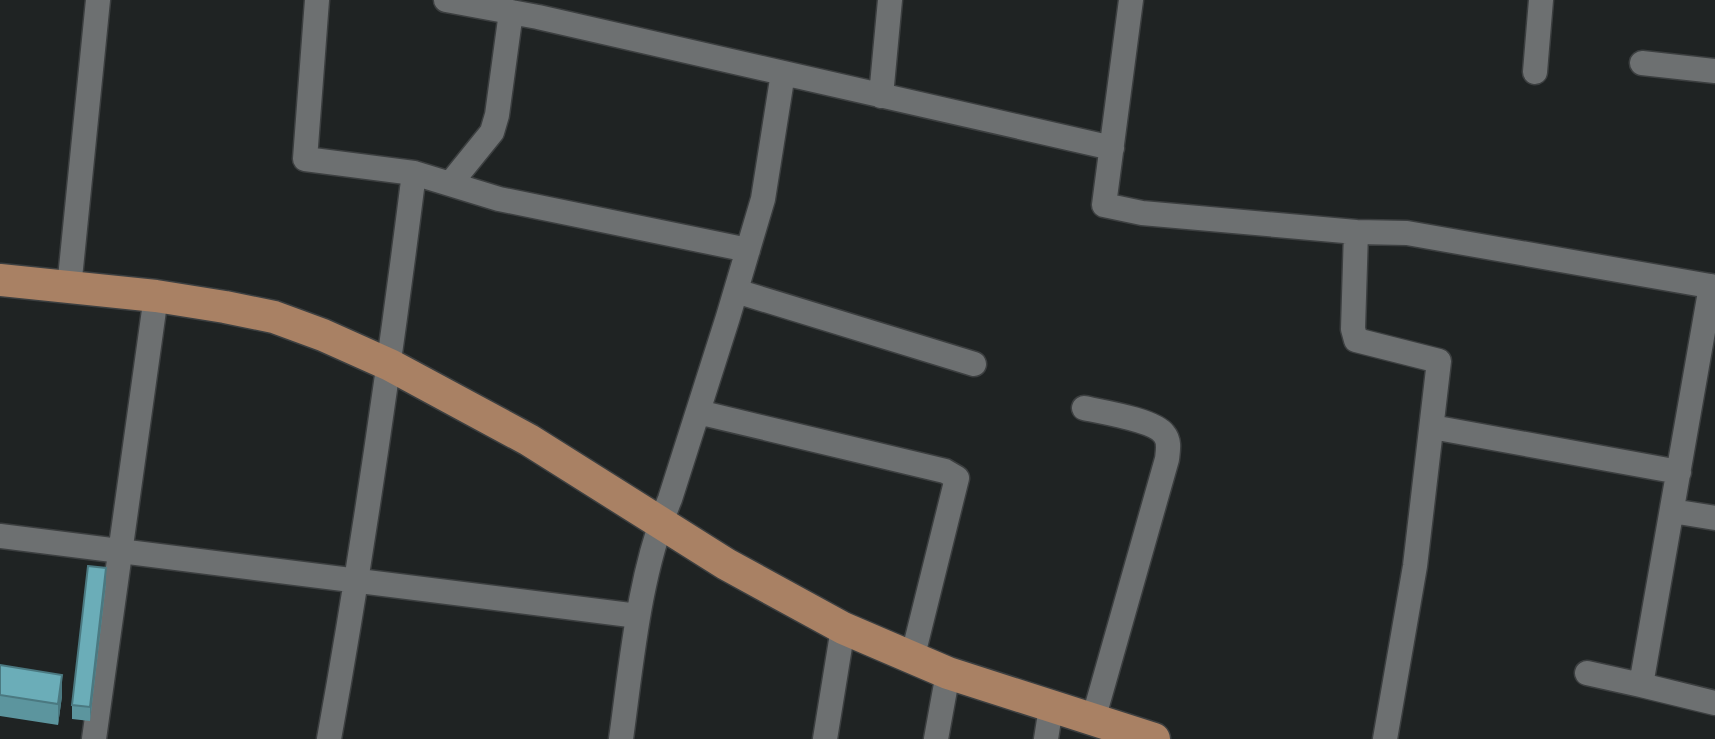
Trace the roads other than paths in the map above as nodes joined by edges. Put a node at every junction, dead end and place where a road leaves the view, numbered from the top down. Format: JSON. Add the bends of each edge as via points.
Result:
{"nodes":[{"id":1,"x":98,"y":0,"type":"edge"},
{"id":2,"x":317,"y":0,"type":"edge"},
{"id":3,"x":446,"y":0,"type":"edge"},
{"id":4,"x":890,"y":0,"type":"edge"},
{"id":5,"x":1131,"y":0,"type":"edge"},
{"id":6,"x":1541,"y":0,"type":"edge"},
{"id":7,"x":511,"y":12,"type":"junction"},
{"id":8,"x":1642,"y":63,"type":"dead end"},
{"id":9,"x":1715,"y":71,"type":"edge"},
{"id":10,"x":1535,"y":72,"type":"dead end"},
{"id":11,"x":783,"y":73,"type":"junction"},
{"id":12,"x":881,"y":96,"type":"junction"},
{"id":13,"x":1112,"y":148,"type":"junction"},
{"id":14,"x":414,"y":173,"type":"junction"},
{"id":15,"x":450,"y":184,"type":"junction"},
{"id":16,"x":1356,"y":232,"type":"junction"},
{"id":17,"x":748,"y":250,"type":"junction"},
{"id":18,"x":0,"y":280,"type":"edge"},
{"id":19,"x":1713,"y":287,"type":"edge"},
{"id":20,"x":69,"y":288,"type":"junction"},
{"id":21,"x":736,"y":291,"type":"junction"},
{"id":22,"x":156,"y":296,"type":"junction"},
{"id":23,"x":974,"y":364,"type":"dead end"},
{"id":24,"x":390,"y":365,"type":"junction"},
{"id":25,"x":1084,"y":408,"type":"dead end"},
{"id":26,"x":698,"y":412,"type":"junction"},
{"id":27,"x":1432,"y":427,"type":"junction"},
{"id":28,"x":1679,"y":472,"type":"junction"},
{"id":29,"x":1672,"y":511,"type":"junction"},
{"id":30,"x":1715,"y":518,"type":"edge"},
{"id":31,"x":660,"y":523,"type":"junction"},
{"id":32,"x":0,"y":536,"type":"edge"},
{"id":33,"x":120,"y":551,"type":"junction"},
{"id":34,"x":358,"y":581,"type":"junction"},
{"id":35,"x":638,"y":616,"type":"junction"},
{"id":36,"x":843,"y":628,"type":"junction"},
{"id":37,"x":912,"y":659,"type":"junction"},
{"id":38,"x":948,"y":673,"type":"junction"},
{"id":39,"x":1587,"y":673,"type":"dead end"},
{"id":40,"x":1641,"y":685,"type":"junction"},
{"id":41,"x":1715,"y":703,"type":"edge"},
{"id":42,"x":1051,"y":707,"type":"junction"},
{"id":43,"x":1093,"y":720,"type":"junction"},
{"id":44,"x":94,"y":739,"type":"edge"},
{"id":45,"x":329,"y":739,"type":"edge"},
{"id":46,"x":621,"y":739,"type":"edge"},
{"id":47,"x":825,"y":739,"type":"edge"},
{"id":48,"x":936,"y":739,"type":"edge"},
{"id":49,"x":1046,"y":739,"type":"edge"},
{"id":50,"x":1154,"y":739,"type":"edge"},
{"id":51,"x":1385,"y":739,"type":"edge"}],
"edges":[{"from":1,"to":20,"type":"street"},
{"from":2,"to":14,"type":"street","via":[[305,159]]},
{"from":3,"to":7,"type":"street"},
{"from":4,"to":12,"type":"street"},
{"from":5,"to":13,"type":"street"},
{"from":6,"to":10,"type":"street"},
{"from":7,"to":11,"type":"street"},
{"from":7,"to":15,"type":"street","via":[[492,132]]},
{"from":8,"to":9,"type":"street"},
{"from":11,"to":12,"type":"street"},
{"from":11,"to":17,"type":"street","via":[[763,199]]},
{"from":12,"to":13,"type":"street"},
{"from":13,"to":16,"type":"street","via":[[1103,200],[1107,207]]},
{"from":14,"to":15,"type":"street"},
{"from":14,"to":24,"type":"street"},
{"from":15,"to":17,"type":"street","via":[[538,208]]},
{"from":16,"to":19,"type":"street","via":[[1407,233]]},
{"from":16,"to":27,"type":"street","via":[[1356,340],[1439,361]]},
{"from":17,"to":21,"type":"street"},
{"from":18,"to":20,"type":"main road"},
{"from":19,"to":28,"type":"street"},
{"from":20,"to":22,"type":"main road"},
{"from":21,"to":23,"type":"street"},
{"from":21,"to":26,"type":"street"},
{"from":22,"to":24,"type":"main road","via":[[274,317]]},
{"from":22,"to":33,"type":"street"},
{"from":24,"to":31,"type":"main road","via":[[529,440]]},
{"from":24,"to":34,"type":"street"},
{"from":25,"to":43,"type":"street","via":[[1152,425],[1169,442]]},
{"from":26,"to":31,"type":"street"},
{"from":26,"to":37,"type":"street","via":[[957,478]]},
{"from":27,"to":28,"type":"street"},
{"from":27,"to":51,"type":"street"},
{"from":28,"to":29,"type":"street"},
{"from":29,"to":30,"type":"street"},
{"from":29,"to":40,"type":"street"},
{"from":31,"to":35,"type":"street"},
{"from":31,"to":36,"type":"main road"},
{"from":32,"to":33,"type":"street"},
{"from":33,"to":34,"type":"street"},
{"from":33,"to":44,"type":"street"},
{"from":34,"to":35,"type":"street"},
{"from":34,"to":45,"type":"street"},
{"from":35,"to":46,"type":"street"},
{"from":36,"to":37,"type":"main road"},
{"from":36,"to":47,"type":"street"},
{"from":37,"to":38,"type":"main road"},
{"from":38,"to":42,"type":"main road"},
{"from":38,"to":48,"type":"street"},
{"from":39,"to":40,"type":"street"},
{"from":40,"to":41,"type":"street"},
{"from":42,"to":43,"type":"main road"},
{"from":42,"to":49,"type":"street"},
{"from":43,"to":50,"type":"main road"}]}
